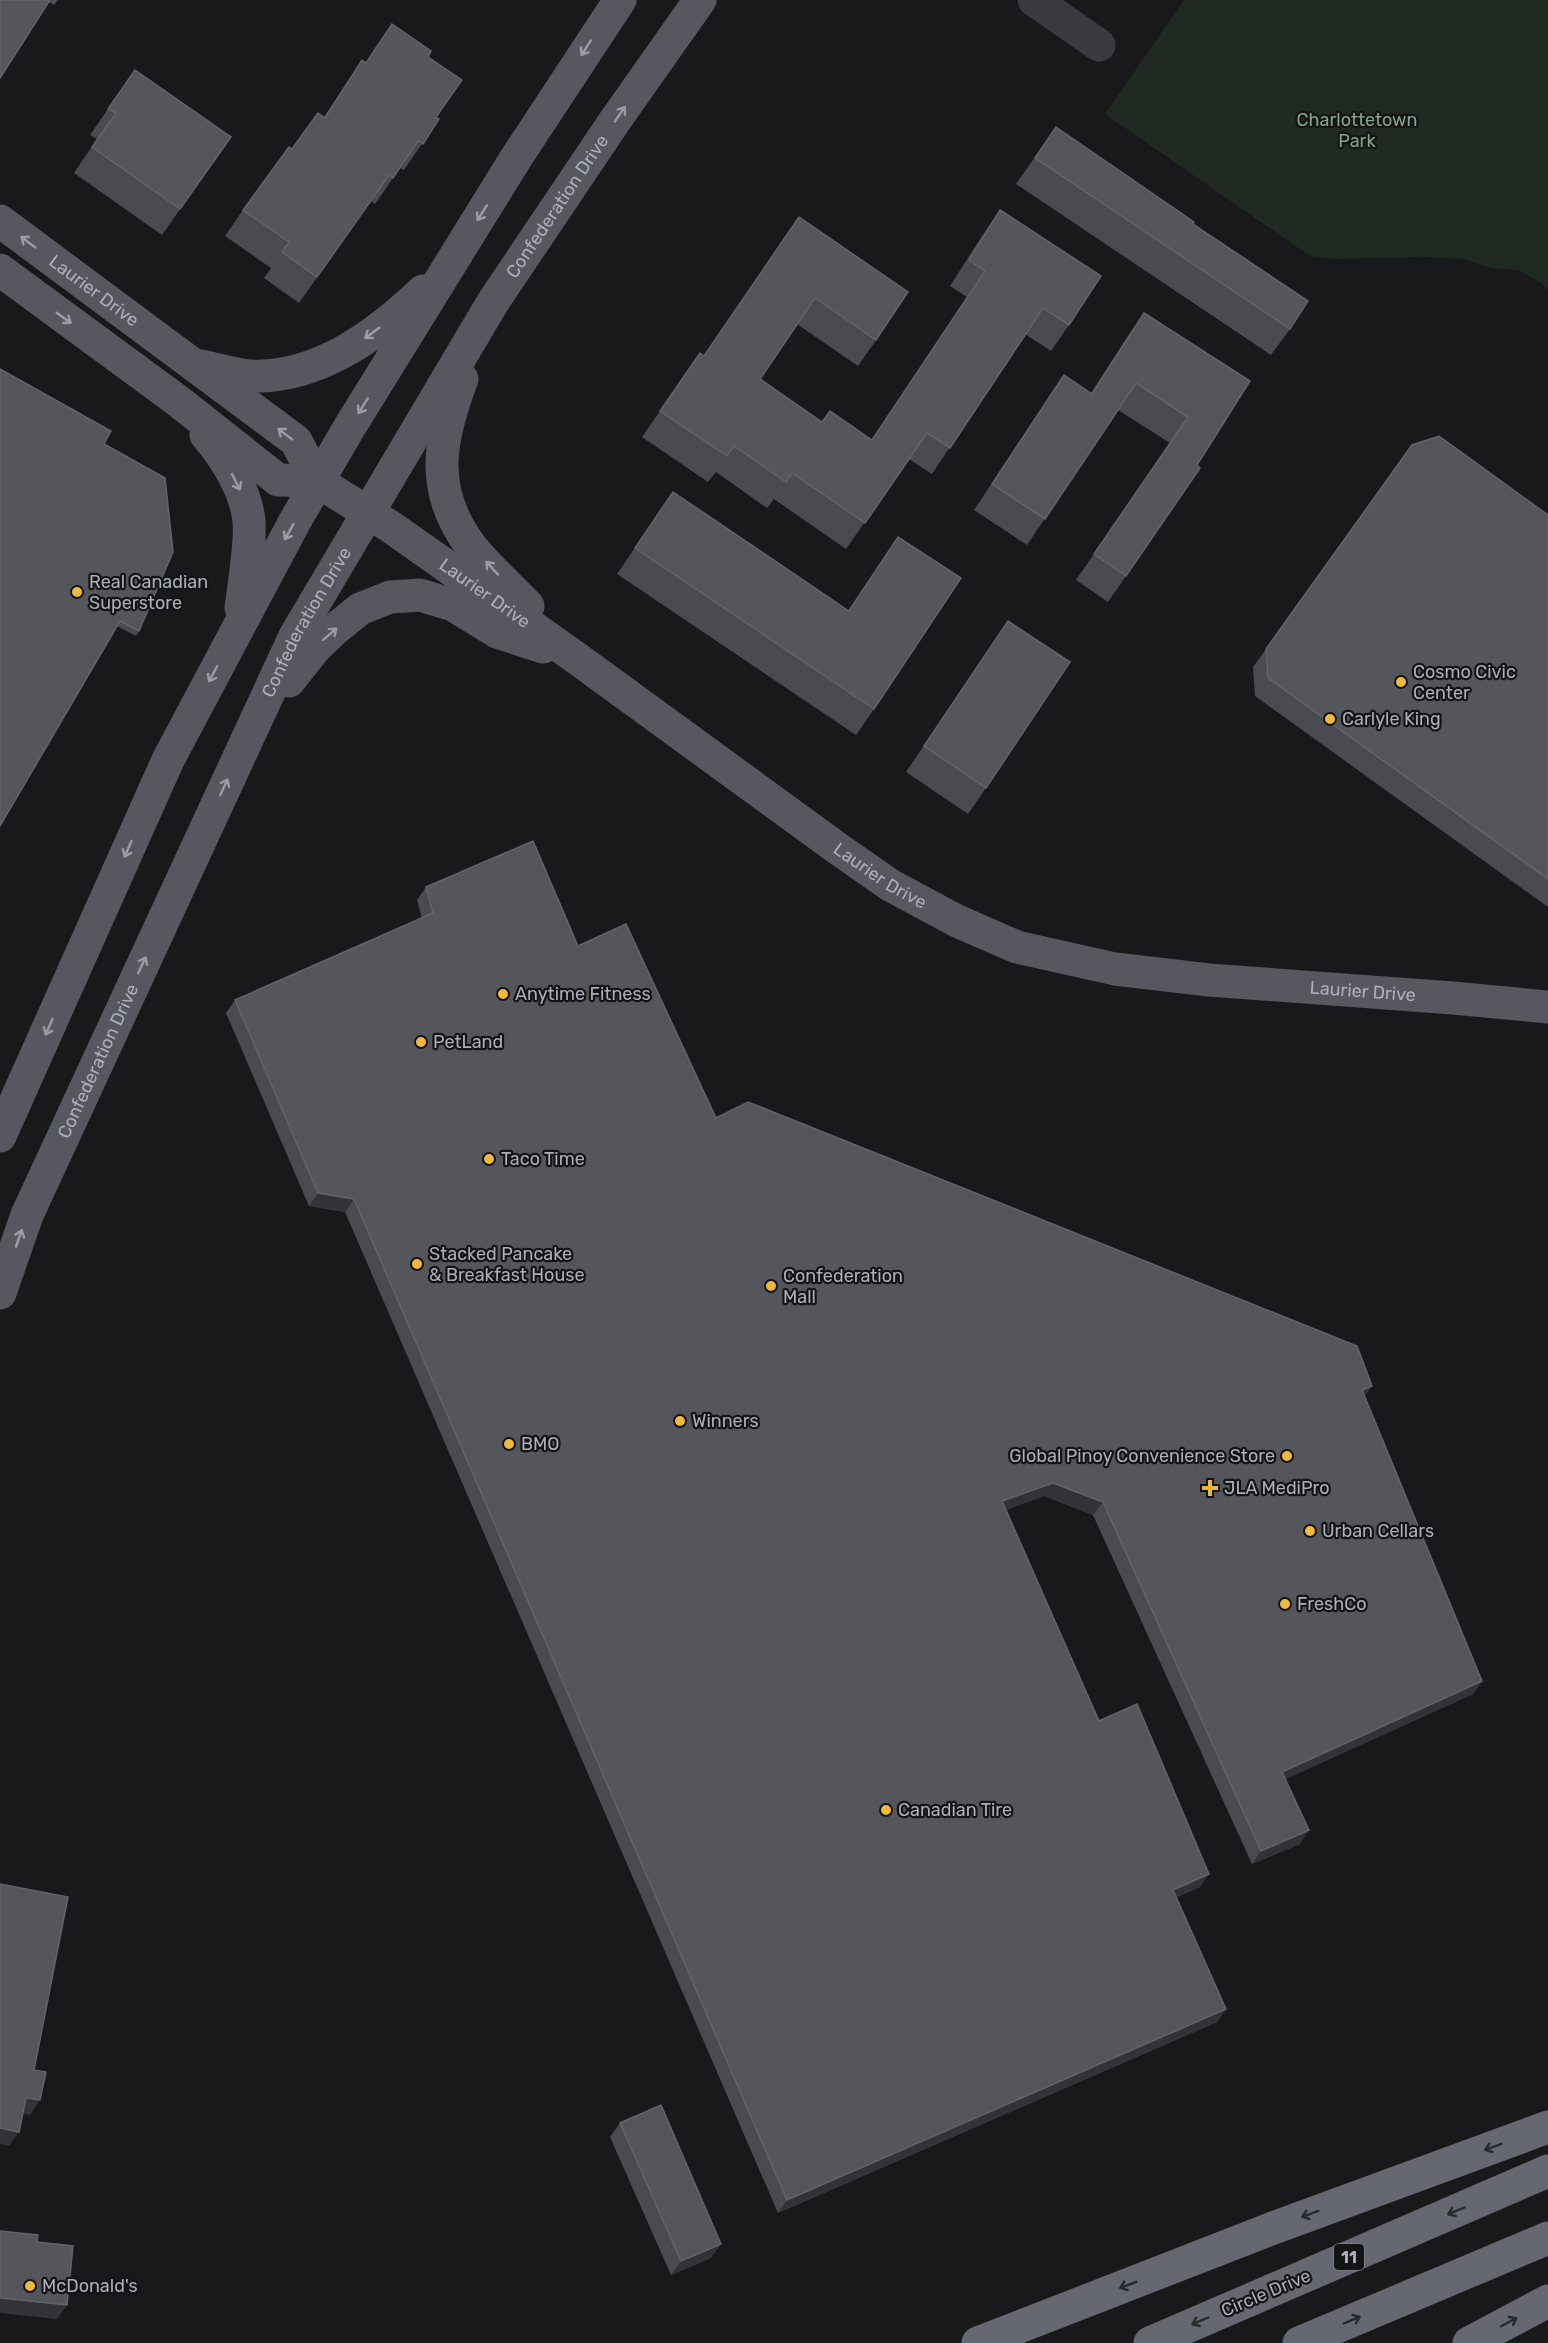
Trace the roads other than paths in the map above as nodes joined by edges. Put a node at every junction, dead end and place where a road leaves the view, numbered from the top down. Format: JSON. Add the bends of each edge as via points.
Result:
{"nodes":[{"id":1,"x":620,"y":0,"type":"edge"},
{"id":2,"x":700,"y":0,"type":"edge"},
{"id":3,"x":1034,"y":0,"type":"edge"},
{"id":4,"x":1099,"y":45,"type":"dead end"},
{"id":5,"x":0,"y":221,"type":"edge"},
{"id":6,"x":448,"y":267,"type":"junction"},
{"id":7,"x":0,"y":270,"type":"edge"},
{"id":8,"x":493,"y":302,"type":"junction"},
{"id":9,"x":193,"y":365,"type":"junction"},
{"id":10,"x":178,"y":401,"type":"junction"},
{"id":11,"x":317,"y":481,"type":"junction"},
{"id":12,"x":367,"y":513,"type":"junction"},
{"id":13,"x":240,"y":622,"type":"junction"},
{"id":14,"x":575,"y":657,"type":"junction"},
{"id":15,"x":252,"y":727,"type":"junction"},
{"id":16,"x":1548,"y":1007,"type":"edge"},
{"id":17,"x":0,"y":1136,"type":"edge"},
{"id":18,"x":0,"y":1293,"type":"edge"},
{"id":19,"x":1548,"y":2127,"type":"edge"},
{"id":20,"x":1548,"y":2171,"type":"edge"},
{"id":21,"x":1548,"y":2226,"type":"edge"},
{"id":22,"x":1548,"y":2238,"type":"edge"},
{"id":23,"x":1516,"y":2250,"type":"junction"},
{"id":24,"x":1548,"y":2301,"type":"edge"},
{"id":25,"x":978,"y":2343,"type":"edge"},
{"id":26,"x":1150,"y":2343,"type":"edge"},
{"id":27,"x":1299,"y":2343,"type":"edge"},
{"id":28,"x":1469,"y":2343,"type":"edge"}],
"edges":[{"from":1,"to":6,"type":"main road","one_way":true},
{"from":8,"to":2,"type":"main road","name":"Confederation Drive","one_way":true},
{"from":3,"to":4,"type":"street"},
{"from":9,"to":5,"type":"main road","name":"Laurier Drive","one_way":true},
{"from":6,"to":9,"type":"main road","one_way":true,"via":[[374,332],[322,362],[279,375],[248,376]]},
{"from":6,"to":11,"type":"main road","one_way":true},
{"from":7,"to":10,"type":"main road","one_way":true},
{"from":8,"to":12,"type":"main road","name":"Confederation Drive"},
{"from":14,"to":8,"type":"main road","one_way":true,"via":[[471,547],[453,519],[443,490],[443,438]]},
{"from":11,"to":9,"type":"main road","name":"Laurier Drive","one_way":true,"via":[[296,441]]},
{"from":10,"to":11,"type":"main road","via":[[278,480]]},
{"from":10,"to":13,"type":"main road","one_way":true,"via":[[220,451],[243,496],[249,521]]},
{"from":11,"to":12,"type":"main road","name":"Laurier Drive"},
{"from":11,"to":13,"type":"main road","one_way":true},
{"from":12,"to":14,"type":"main road","name":"Laurier Drive"},
{"from":12,"to":15,"type":"main road","name":"Confederation Drive","via":[[295,636]]},
{"from":13,"to":17,"type":"main road","one_way":true,"via":[[168,760]]},
{"from":15,"to":14,"type":"main road","one_way":true,"via":[[315,648],[360,609],[390,597],[420,595],[453,605],[497,632]]},
{"from":14,"to":16,"type":"main road","name":"Laurier Drive","via":[[890,885],[1017,947],[1115,969],[1209,980]]},
{"from":18,"to":15,"type":"main road","name":"Confederation Drive","one_way":true,"via":[[27,1215]]},
{"from":19,"to":25,"type":"highway","one_way":true},
{"from":20,"to":26,"type":"highway","name":"Circle Drive","number":"11","one_way":true},
{"from":21,"to":23,"type":"highway"},
{"from":22,"to":23,"type":"highway"},
{"from":27,"to":23,"type":"highway","one_way":true},
{"from":28,"to":24,"type":"highway","one_way":true}]}
